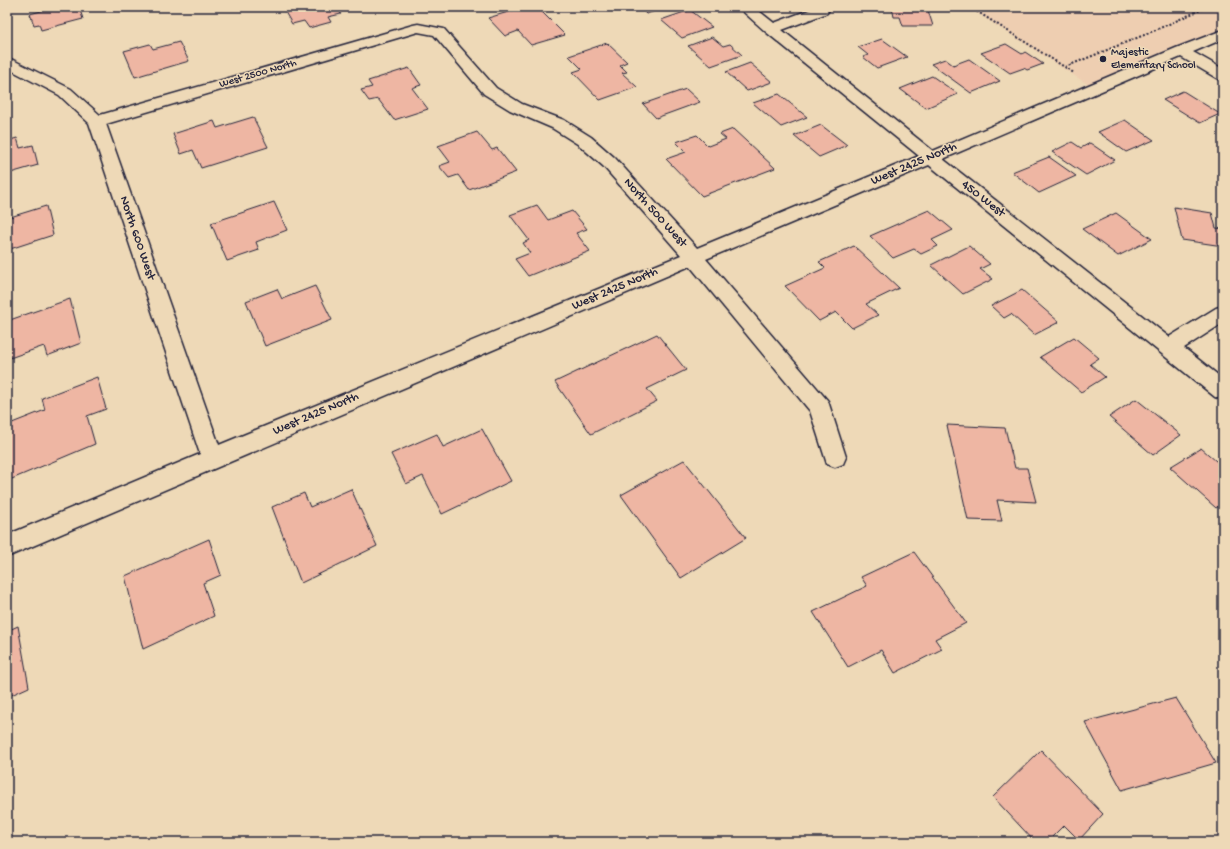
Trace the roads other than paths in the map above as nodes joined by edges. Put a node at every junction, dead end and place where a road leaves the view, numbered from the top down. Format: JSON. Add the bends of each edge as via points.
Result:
{"nodes":[{"id":1,"x":745,"y":7,"type":"edge"},
{"id":2,"x":822,"y":10,"type":"dead end"},
{"id":3,"x":418,"y":28,"type":"joint"},
{"id":4,"x":771,"y":29,"type":"junction"},
{"id":5,"x":1223,"y":34,"type":"edge"},
{"id":6,"x":1181,"y":51,"type":"junction"},
{"id":7,"x":7,"y":62,"type":"edge"},
{"id":8,"x":1223,"y":76,"type":"edge"},
{"id":9,"x":97,"y":121,"type":"junction"},
{"id":10,"x":930,"y":157,"type":"junction"},
{"id":11,"x":693,"y":256,"type":"junction"},
{"id":12,"x":1223,"y":313,"type":"edge"},
{"id":13,"x":1169,"y":347,"type":"junction"},
{"id":14,"x":1223,"y":391,"type":"edge"},
{"id":15,"x":212,"y":457,"type":"junction"},
{"id":16,"x":835,"y":457,"type":"dead end"},
{"id":17,"x":7,"y":546,"type":"edge"}],
"edges":[{"from":1,"to":4,"type":"street","name":"450 West"},
{"from":2,"to":4,"type":"street"},
{"from":3,"to":9,"type":"street","name":"West 2500 North"},
{"from":3,"to":11,"type":"street","name":"North 500 West","via":[[439,32],[490,92],[516,107],[558,124],[585,141],[609,162]]},
{"from":4,"to":10,"type":"street","name":"450 West"},
{"from":5,"to":6,"type":"street","name":"West 2425 North"},
{"from":6,"to":8,"type":"street"},
{"from":6,"to":10,"type":"street","name":"West 2425 North"},
{"from":7,"to":9,"type":"street","name":"North 600 West","via":[[65,92]]},
{"from":9,"to":15,"type":"street","name":"North 600 West"},
{"from":10,"to":11,"type":"street","name":"West 2425 North"},
{"from":10,"to":13,"type":"street","name":"450 West"},
{"from":11,"to":15,"type":"street","name":"West 2425 North"},
{"from":11,"to":16,"type":"street","name":"North 500 West","via":[[820,407]]},
{"from":12,"to":13,"type":"street"},
{"from":13,"to":14,"type":"street","name":"450 West"},
{"from":15,"to":17,"type":"street","name":"West 2425 North"}]}
